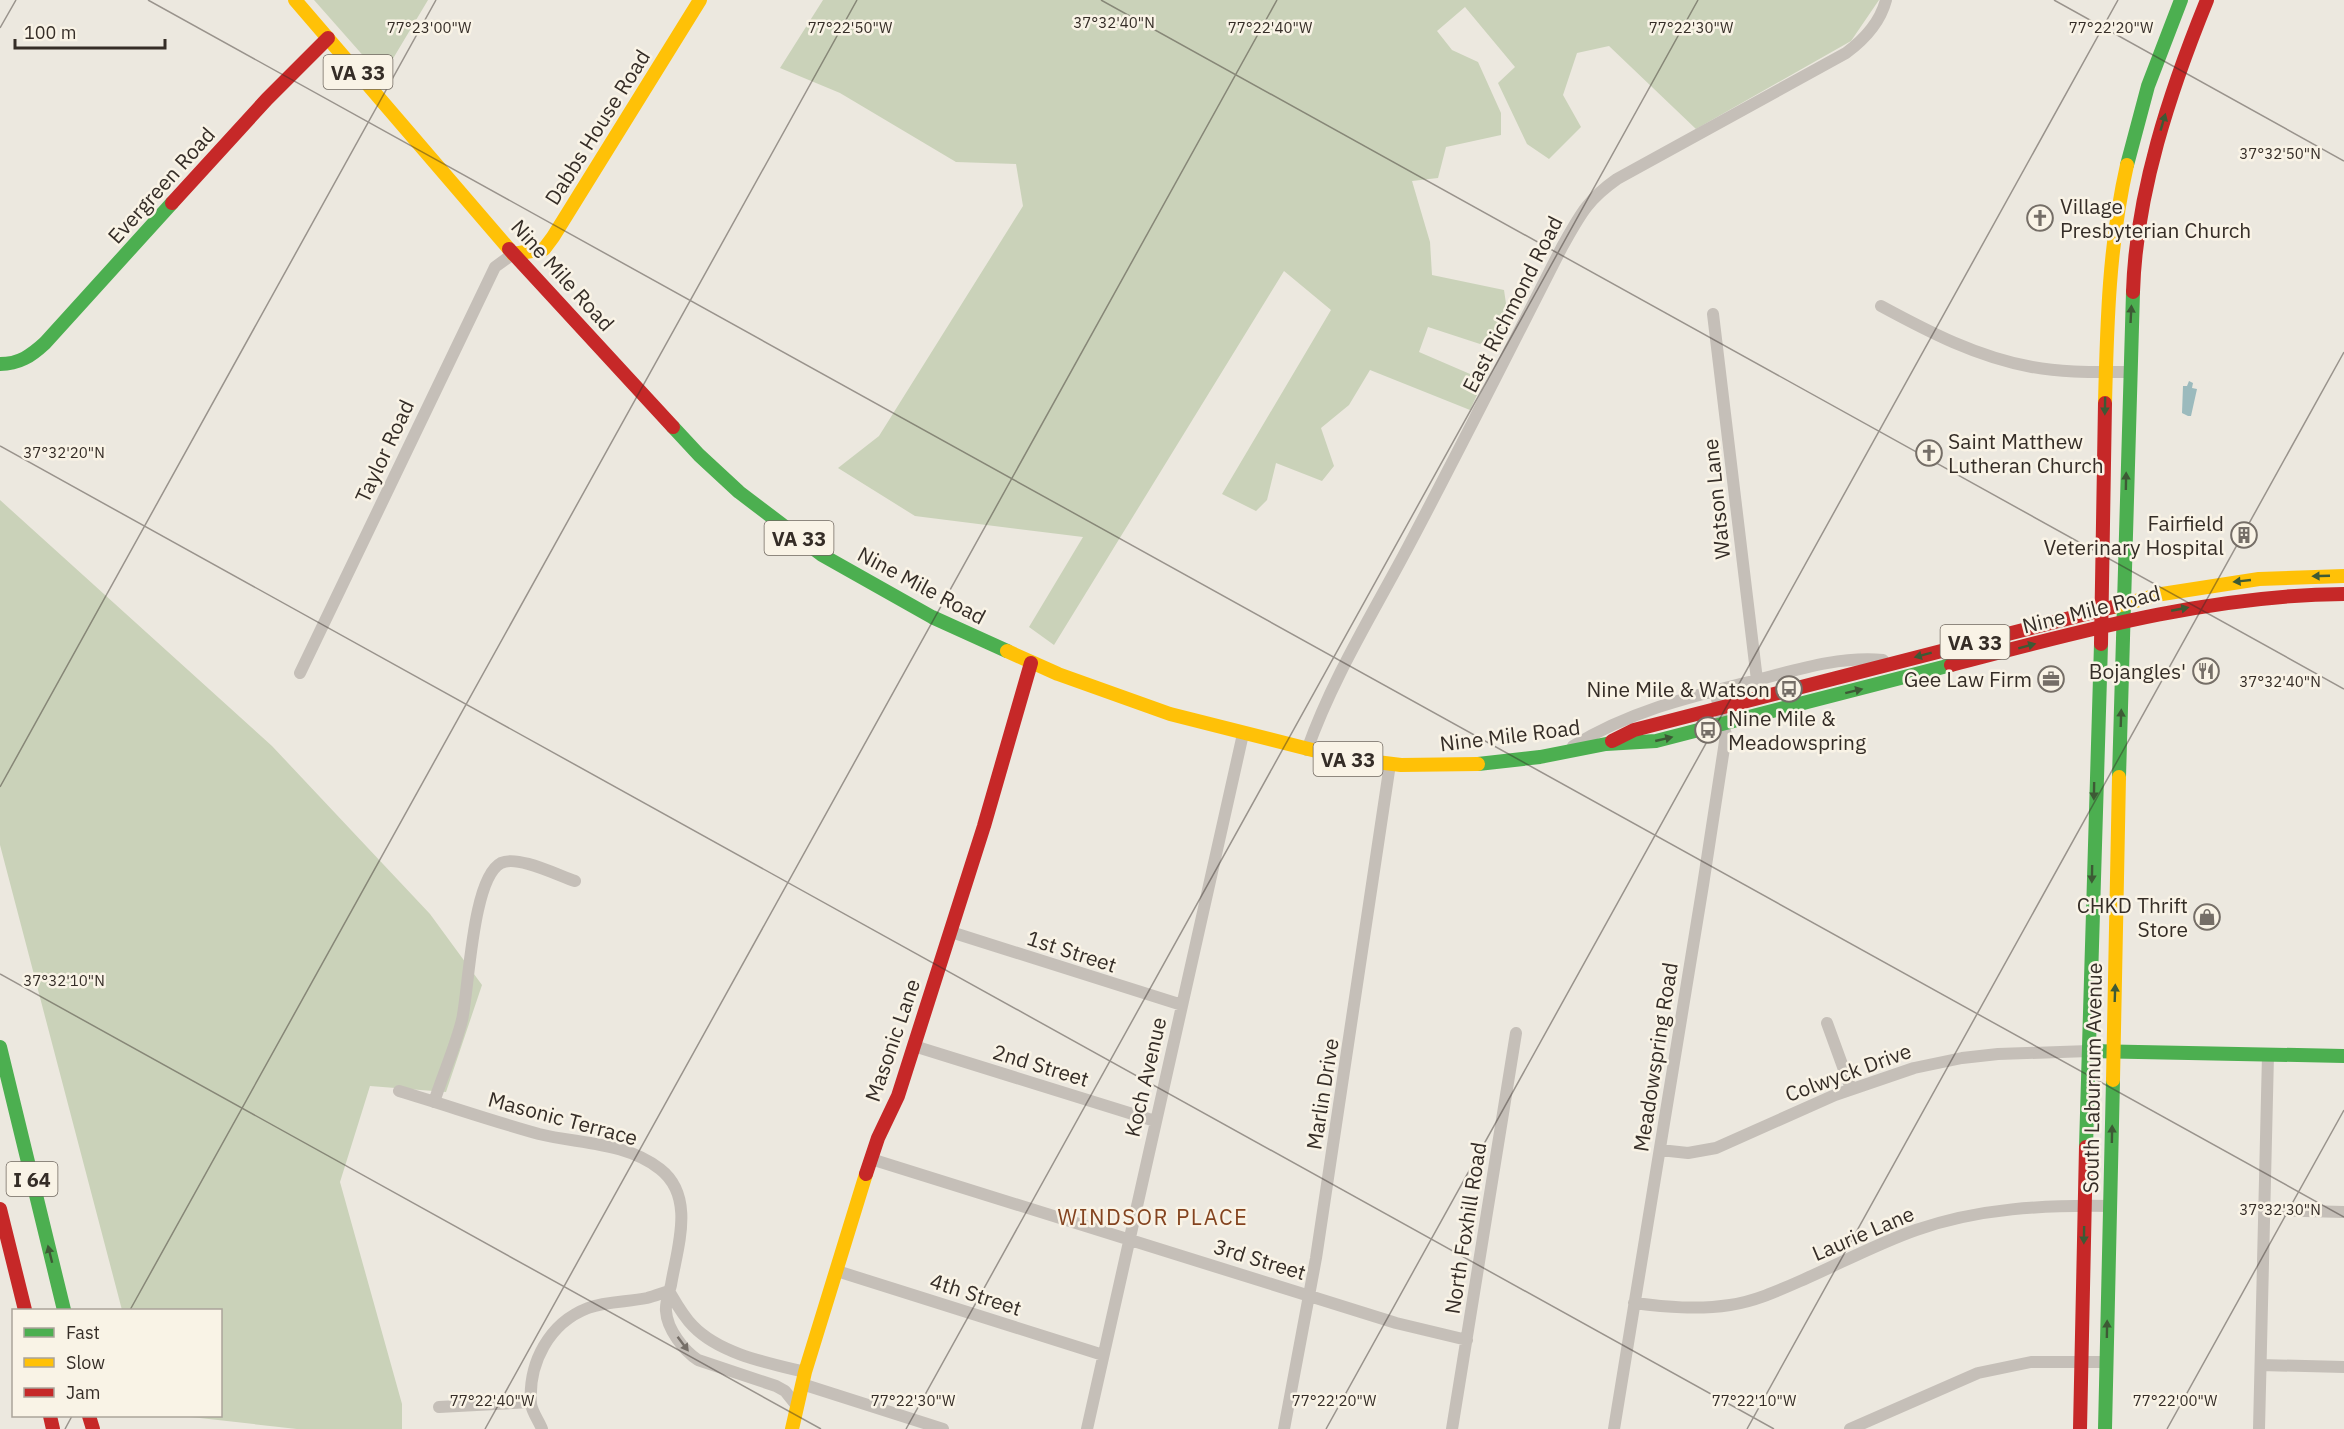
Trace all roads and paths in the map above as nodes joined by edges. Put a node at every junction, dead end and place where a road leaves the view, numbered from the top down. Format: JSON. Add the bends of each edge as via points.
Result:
{"nodes":[{"id":1,"x":295,"y":0,"type":"edge"},
{"id":2,"x":700,"y":0,"type":"edge"},
{"id":3,"x":1886,"y":0,"type":"edge"},
{"id":4,"x":2181,"y":0,"type":"edge"},
{"id":5,"x":2207,"y":0,"type":"edge"},
{"id":6,"x":328,"y":38,"type":"junction"},
{"id":7,"x":513,"y":254,"type":"junction"},
{"id":8,"x":1881,"y":306,"type":"dead end"},
{"id":9,"x":1713,"y":314,"type":"dead end"},
{"id":10,"x":0,"y":364,"type":"edge"},
{"id":11,"x":2106,"y":372,"type":"junction"},
{"id":12,"x":2129,"y":372,"type":"junction"},
{"id":13,"x":2344,"y":576,"type":"edge"},
{"id":14,"x":2344,"y":594,"type":"edge"},
{"id":15,"x":2123,"y":603,"type":"junction"},
{"id":16,"x":2101,"y":609,"type":"junction"},
{"id":17,"x":2122,"y":621,"type":"junction"},
{"id":18,"x":2101,"y":626,"type":"junction"},
{"id":19,"x":1899,"y":662,"type":"junction"},
{"id":20,"x":1031,"y":663,"type":"junction"},
{"id":21,"x":300,"y":673,"type":"dead end"},
{"id":22,"x":1757,"y":680,"type":"junction"},
{"id":23,"x":1715,"y":691,"type":"junction"},
{"id":24,"x":1720,"y":708,"type":"junction"},
{"id":25,"x":1725,"y":725,"type":"junction"},
{"id":26,"x":1243,"y":734,"type":"junction"},
{"id":27,"x":1606,"y":744,"type":"junction"},
{"id":28,"x":1307,"y":750,"type":"junction"},
{"id":29,"x":1561,"y":753,"type":"junction"},
{"id":30,"x":1390,"y":764,"type":"junction"},
{"id":31,"x":2094,"y":816,"type":"junction"},
{"id":32,"x":2118,"y":863,"type":"junction"},
{"id":33,"x":574,"y":881,"type":"dead end"},
{"id":34,"x":951,"y":932,"type":"junction"},
{"id":35,"x":1182,"y":1005,"type":"junction"},
{"id":36,"x":1827,"y":1023,"type":"dead end"},
{"id":37,"x":1516,"y":1033,"type":"dead end"},
{"id":38,"x":914,"y":1046,"type":"junction"},
{"id":39,"x":0,"y":1047,"type":"edge"},
{"id":40,"x":2089,"y":1051,"type":"junction"},
{"id":41,"x":2114,"y":1051,"type":"junction"},
{"id":42,"x":2268,"y":1055,"type":"junction"},
{"id":43,"x":2344,"y":1056,"type":"edge"},
{"id":44,"x":1851,"y":1089,"type":"junction"},
{"id":45,"x":399,"y":1091,"type":"dead end"},
{"id":46,"x":434,"y":1102,"type":"junction"},
{"id":47,"x":1155,"y":1121,"type":"junction"},
{"id":48,"x":1660,"y":1150,"type":"junction"},
{"id":49,"x":871,"y":1159,"type":"junction"},
{"id":50,"x":2085,"y":1206,"type":"junction"},
{"id":51,"x":2110,"y":1206,"type":"junction"},
{"id":52,"x":0,"y":1209,"type":"edge"},
{"id":53,"x":2264,"y":1210,"type":"junction"},
{"id":54,"x":2344,"y":1212,"type":"edge"},
{"id":55,"x":1129,"y":1240,"type":"junction"},
{"id":56,"x":837,"y":1271,"type":"junction"},
{"id":57,"x":669,"y":1291,"type":"junction"},
{"id":58,"x":1310,"y":1295,"type":"junction"},
{"id":59,"x":1634,"y":1303,"type":"junction"},
{"id":60,"x":25,"y":1309,"type":"edge"},
{"id":61,"x":64,"y":1309,"type":"edge"},
{"id":62,"x":1467,"y":1340,"type":"junction"},
{"id":63,"x":1103,"y":1355,"type":"junction"},
{"id":64,"x":2081,"y":1361,"type":"junction"},
{"id":65,"x":2106,"y":1362,"type":"junction"},
{"id":66,"x":2261,"y":1365,"type":"junction"},
{"id":67,"x":2344,"y":1367,"type":"edge"},
{"id":68,"x":803,"y":1378,"type":"junction"},
{"id":69,"x":531,"y":1402,"type":"junction"},
{"id":70,"x":797,"y":1406,"type":"junction"},
{"id":71,"x":439,"y":1407,"type":"dead end"},
{"id":72,"x":542,"y":1429,"type":"edge"},
{"id":73,"x":792,"y":1429,"type":"edge"},
{"id":74,"x":943,"y":1429,"type":"edge"},
{"id":75,"x":1087,"y":1429,"type":"edge"},
{"id":76,"x":1284,"y":1429,"type":"edge"},
{"id":77,"x":1452,"y":1429,"type":"edge"},
{"id":78,"x":1614,"y":1429,"type":"edge"},
{"id":79,"x":1850,"y":1429,"type":"edge"},
{"id":80,"x":2080,"y":1429,"type":"edge"},
{"id":81,"x":2105,"y":1429,"type":"edge"},
{"id":82,"x":2259,"y":1429,"type":"edge"}],
"edges":[{"from":1,"to":6,"type":"main road","name":"Nine Mile Road","number":"VA 33"},
{"from":2,"to":7,"type":"main road","name":"Dabbs House Road","via":[[553,237],[544,249]]},
{"from":3,"to":28,"type":"street","name":"East Richmond Road","via":[[1874,27],[1856,45],[1617,179],[1585,207],[1350,650]]},
{"from":4,"to":11,"type":"main road","name":"South Laburnum Avenue","via":[[2149,84],[2127,165],[2110,272]]},
{"from":12,"to":5,"type":"main road","name":"South Laburnum Avenue","one_way":true,"via":[[2133,279],[2151,166],[2176,78]]},
{"from":6,"to":7,"type":"main road","name":"Nine Mile Road","number":"VA 33"},
{"from":6,"to":10,"type":"main road","name":"Evergreen Road","via":[[267,99],[58,330],[24,361]]},
{"from":7,"to":20,"type":"main road","name":"Nine Mile Road","number":"VA 33","via":[[699,456],[748,499],[822,555],[866,581],[941,622]]},
{"from":7,"to":21,"type":"street","name":"Taylor Road","via":[[495,267]]},
{"from":8,"to":11,"type":"street","via":[[1945,340],[1978,352],[2031,367]]},
{"from":9,"to":22,"type":"street","name":"Watson Lane"},
{"from":11,"to":12,"type":"street"},
{"from":11,"to":16,"type":"main road","name":"South Laburnum Avenue","one_way":true},
{"from":15,"to":12,"type":"main road","name":"South Laburnum Avenue","one_way":true},
{"from":13,"to":15,"type":"main road","name":"Nine Mile Road","number":"VA 33","one_way":true,"via":[[2225,583]]},
{"from":17,"to":14,"type":"main road","name":"Nine Mile Road","number":"VA 33","one_way":true,"via":[[2231,601]]},
{"from":15,"to":16,"type":"main road","name":"Nine Mile Road","number":"VA 33"},
{"from":15,"to":17,"type":"main road","name":"South Laburnum Avenue"},
{"from":16,"to":18,"type":"main road","name":"South Laburnum Avenue"},
{"from":16,"to":19,"type":"main road","name":"Nine Mile Road","number":"VA 33","one_way":true},
{"from":17,"to":18,"type":"main road","name":"Nine Mile Road","number":"VA 33"},
{"from":32,"to":17,"type":"main road","name":"South Laburnum Avenue","one_way":true},
{"from":25,"to":18,"type":"main road","name":"Nine Mile Road","number":"VA 33","one_way":true},
{"from":18,"to":31,"type":"main road","name":"South Laburnum Avenue","one_way":true},
{"from":19,"to":22,"type":"street","via":[[1843,661]]},
{"from":19,"to":24,"type":"main road","name":"Nine Mile Road","number":"VA 33"},
{"from":20,"to":26,"type":"main road","name":"Nine Mile Road","number":"VA 33","via":[[1170,714]]},
{"from":20,"to":34,"type":"main road","name":"Masonic Lane"},
{"from":22,"to":23,"type":"street"},
{"from":23,"to":24,"type":"street","name":"Meadowspring Road"},
{"from":23,"to":29,"type":"street","via":[[1618,721]]},
{"from":24,"to":25,"type":"street","name":"Meadowspring Road"},
{"from":24,"to":27,"type":"main road","name":"Nine Mile Road","number":"VA 33","via":[[1634,730]]},
{"from":27,"to":25,"type":"main road","name":"Nine Mile Road","number":"VA 33","one_way":true,"via":[[1644,743]]},
{"from":25,"to":48,"type":"street","name":"Meadowspring Road"},
{"from":26,"to":28,"type":"main road","name":"Nine Mile Road","number":"VA 33"},
{"from":26,"to":35,"type":"street","name":"Koch Avenue"},
{"from":27,"to":29,"type":"main road","name":"Nine Mile Road","number":"VA 33"},
{"from":28,"to":30,"type":"main road","name":"Nine Mile Road","number":"VA 33"},
{"from":29,"to":30,"type":"main road","name":"Nine Mile Road","number":"VA 33","via":[[1478,765]]},
{"from":30,"to":58,"type":"street","name":"Marlin Drive"},
{"from":31,"to":32,"type":"main road","via":[[2103,829],[2102,850],[2108,859]]},
{"from":31,"to":40,"type":"main road","name":"South Laburnum Avenue","one_way":true},
{"from":41,"to":32,"type":"main road","name":"South Laburnum Avenue","one_way":true},
{"from":33,"to":46,"type":"street","via":[[514,861],[499,864],[491,872],[467,971],[462,1018]]},
{"from":34,"to":35,"type":"street","name":"1st Street"},
{"from":34,"to":38,"type":"main road","name":"Masonic Lane"},
{"from":35,"to":47,"type":"street","name":"Koch Avenue"},
{"from":36,"to":44,"type":"street"},
{"from":37,"to":62,"type":"street","name":"North Foxhill Road"},
{"from":38,"to":47,"type":"street","name":"2nd Street"},
{"from":38,"to":49,"type":"main road","name":"Masonic Lane"},
{"from":61,"to":39,"type":"main road","number":"I 64","one_way":true},
{"from":40,"to":41,"type":"main road","name":"Colwyck Drive"},
{"from":40,"to":44,"type":"street","name":"Colwyck Drive","via":[[2033,1051],[1962,1058],[1914,1068]]},
{"from":40,"to":50,"type":"main road","name":"South Laburnum Avenue"},
{"from":41,"to":42,"type":"main road","name":"Colwyck Drive"},
{"from":51,"to":41,"type":"main road","name":"South Laburnum Avenue","one_way":true},
{"from":42,"to":43,"type":"main road","name":"Colwyck Drive"},
{"from":42,"to":53,"type":"street"},
{"from":44,"to":48,"type":"street","name":"Colwyck Drive","via":[[1716,1148],[1688,1153]]},
{"from":45,"to":46,"type":"street","name":"Masonic Terrace"},
{"from":46,"to":57,"type":"street","name":"Masonic Terrace","via":[[538,1134],[617,1149],[661,1170],[676,1189],[682,1216]]},
{"from":47,"to":55,"type":"street","name":"Koch Avenue"},
{"from":48,"to":59,"type":"street","name":"Meadowspring Road"},
{"from":49,"to":55,"type":"street","name":"3rd Street"},
{"from":49,"to":56,"type":"main road","name":"Masonic Lane"},
{"from":50,"to":51,"type":"street","name":"Laurie Lane"},
{"from":50,"to":59,"type":"street","name":"Laurie Lane","via":[[2008,1208],[1933,1224],[1746,1302],[1701,1308]]},
{"from":50,"to":64,"type":"main road","name":"South Laburnum Avenue","one_way":true},
{"from":65,"to":51,"type":"main road","name":"South Laburnum Avenue","one_way":true},
{"from":52,"to":60,"type":"main road","number":"I 64"},
{"from":53,"to":54,"type":"street"},
{"from":53,"to":66,"type":"street"},
{"from":55,"to":58,"type":"street","name":"3rd Street"},
{"from":55,"to":63,"type":"street","name":"Koch Avenue"},
{"from":56,"to":63,"type":"street","name":"4th Street"},
{"from":56,"to":68,"type":"main road","name":"Masonic Lane"},
{"from":57,"to":68,"type":"street","via":[[687,1319],[707,1338]]},
{"from":57,"to":69,"type":"street","via":[[588,1308],[566,1320],[548,1338],[536,1360]]},
{"from":57,"to":70,"type":"street","name":"Masonic Terrace","one_way":true,"via":[[666,1316],[692,1356],[705,1364],[776,1386]]},
{"from":58,"to":62,"type":"street","name":"3rd Street","via":[[1396,1323]]},
{"from":58,"to":76,"type":"street","name":"Marlin Drive"},
{"from":59,"to":78,"type":"street","name":"Meadowspring Road"},
{"from":62,"to":77,"type":"street","name":"North Foxhill Road"},
{"from":63,"to":75,"type":"street","name":"Koch Avenue"},
{"from":64,"to":65,"type":"street"},
{"from":64,"to":79,"type":"street","via":[[2031,1362],[1978,1373]]},
{"from":64,"to":80,"type":"main road","name":"South Laburnum Avenue"},
{"from":65,"to":81,"type":"main road","name":"South Laburnum Avenue"},
{"from":66,"to":67,"type":"street"},
{"from":66,"to":82,"type":"street"},
{"from":68,"to":70,"type":"main road","name":"Masonic Lane"},
{"from":68,"to":74,"type":"street"},
{"from":69,"to":71,"type":"street"},
{"from":69,"to":72,"type":"street"},
{"from":70,"to":73,"type":"main road","name":"Masonic Lane"}]}
